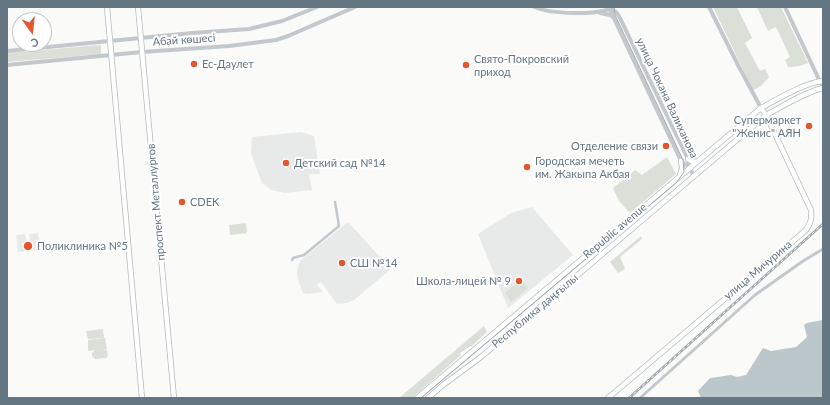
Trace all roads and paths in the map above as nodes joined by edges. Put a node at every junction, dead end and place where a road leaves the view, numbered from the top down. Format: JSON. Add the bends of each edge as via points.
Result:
{"nodes":[{"id":1,"x":107,"y":7,"type":"edge"},
{"id":2,"x":138,"y":7,"type":"edge"},
{"id":3,"x":317,"y":7,"type":"edge"},
{"id":4,"x":355,"y":7,"type":"edge"},
{"id":5,"x":534,"y":7,"type":"edge"},
{"id":6,"x":618,"y":7,"type":"edge"},
{"id":7,"x":709,"y":7,"type":"edge"},
{"id":8,"x":785,"y":7,"type":"edge"},
{"id":9,"x":611,"y":8,"type":"edge"},
{"id":10,"x":595,"y":12,"type":"junction"},
{"id":11,"x":619,"y":16,"type":"junction"},
{"id":12,"x":614,"y":19,"type":"junction"},
{"id":13,"x":141,"y":38,"type":"junction"},
{"id":14,"x":110,"y":42,"type":"junction"},
{"id":15,"x":7,"y":51,"type":"edge"},
{"id":16,"x":142,"y":52,"type":"junction"},
{"id":17,"x":111,"y":55,"type":"junction"},
{"id":18,"x":7,"y":65,"type":"edge"},
{"id":19,"x":822,"y":81,"type":"edge"},
{"id":20,"x":823,"y":88,"type":"edge"},
{"id":21,"x":761,"y":108,"type":"junction"},
{"id":22,"x":766,"y":115,"type":"junction"},
{"id":23,"x":688,"y":159,"type":"junction"},
{"id":24,"x":681,"y":161,"type":"junction"},
{"id":25,"x":696,"y":162,"type":"junction"},
{"id":26,"x":689,"y":167,"type":"junction"},
{"id":27,"x":680,"y":175,"type":"junction"},
{"id":28,"x":694,"y":176,"type":"junction"},
{"id":29,"x":335,"y":202,"type":"dead end"},
{"id":30,"x":823,"y":249,"type":"edge"},
{"id":31,"x":292,"y":260,"type":"dead end"},
{"id":32,"x":142,"y":398,"type":"edge"},
{"id":33,"x":174,"y":398,"type":"edge"},
{"id":34,"x":417,"y":398,"type":"edge"},
{"id":35,"x":428,"y":398,"type":"edge"},
{"id":36,"x":608,"y":398,"type":"edge"},
{"id":37,"x":640,"y":398,"type":"edge"}],
"edges":[{"from":1,"to":14,"type":"main road"},
{"from":2,"to":13,"type":"main road","name":"проспект Металлургов"},
{"from":3,"to":13,"type":"street","name":"Абай көшесі","via":[[264,26]]},
{"from":4,"to":16,"type":"street","name":"Абай көшесі","via":[[276,40]]},
{"from":5,"to":10,"type":"street","via":[[561,13]]},
{"from":6,"to":11,"type":"street"},
{"from":7,"to":21,"type":"street"},
{"from":8,"to":19,"type":"street"},
{"from":9,"to":10,"type":"street"},
{"from":9,"to":11,"type":"street","name":"улица Чокана Валиханова"},
{"from":9,"to":12,"type":"street","name":"улица Чокана Валиханова"},
{"from":10,"to":12,"type":"street","via":[[610,15]]},
{"from":11,"to":23,"type":"street","name":"улица Чокана Валиханова"},
{"from":12,"to":24,"type":"street","name":"улица Чокана Валиханова"},
{"from":13,"to":14,"type":"street","name":"Абай көшесі"},
{"from":13,"to":16,"type":"main road","name":"проспект Металлургов"},
{"from":14,"to":15,"type":"street","name":"Абай көшесі"},
{"from":14,"to":17,"type":"main road"},
{"from":16,"to":17,"type":"street","name":"Абай көшесі"},
{"from":16,"to":33,"type":"main road","name":"проспект Металлургов"},
{"from":17,"to":18,"type":"street","name":"Абай көшесі"},
{"from":17,"to":32,"type":"main road"},
{"from":19,"to":20,"type":"street"},
{"from":19,"to":21,"type":"main road","name":"Republic avenue"},
{"from":20,"to":22,"type":"main road","via":[[795,99]]},
{"from":21,"to":22,"type":"main road","name":"улица Мичурина"},
{"from":21,"to":25,"type":"main road","name":"Republic avenue"},
{"from":22,"to":28,"type":"main road"},
{"from":22,"to":36,"type":"main road","name":"улица Мичурина","via":[[811,210],[812,218],[809,225]]},
{"from":23,"to":25,"type":"main road"},
{"from":23,"to":26,"type":"street","name":"улица Чокана Валиханова"},
{"from":24,"to":26,"type":"street","name":"улица Чокана Валиханова"},
{"from":24,"to":27,"type":"main road"},
{"from":25,"to":26,"type":"main road","name":"Republic avenue"},
{"from":26,"to":27,"type":"main road","name":"Republic avenue"},
{"from":26,"to":28,"type":"street"},
{"from":27,"to":34,"type":"main road","name":"Republic avenue"},
{"from":28,"to":35,"type":"main road","name":"Республика даңғылы","via":[[481,357]]},
{"from":29,"to":31,"type":"street","via":[[339,226],[304,255]]},
{"from":30,"to":37,"type":"street","via":[[755,295]]}]}
